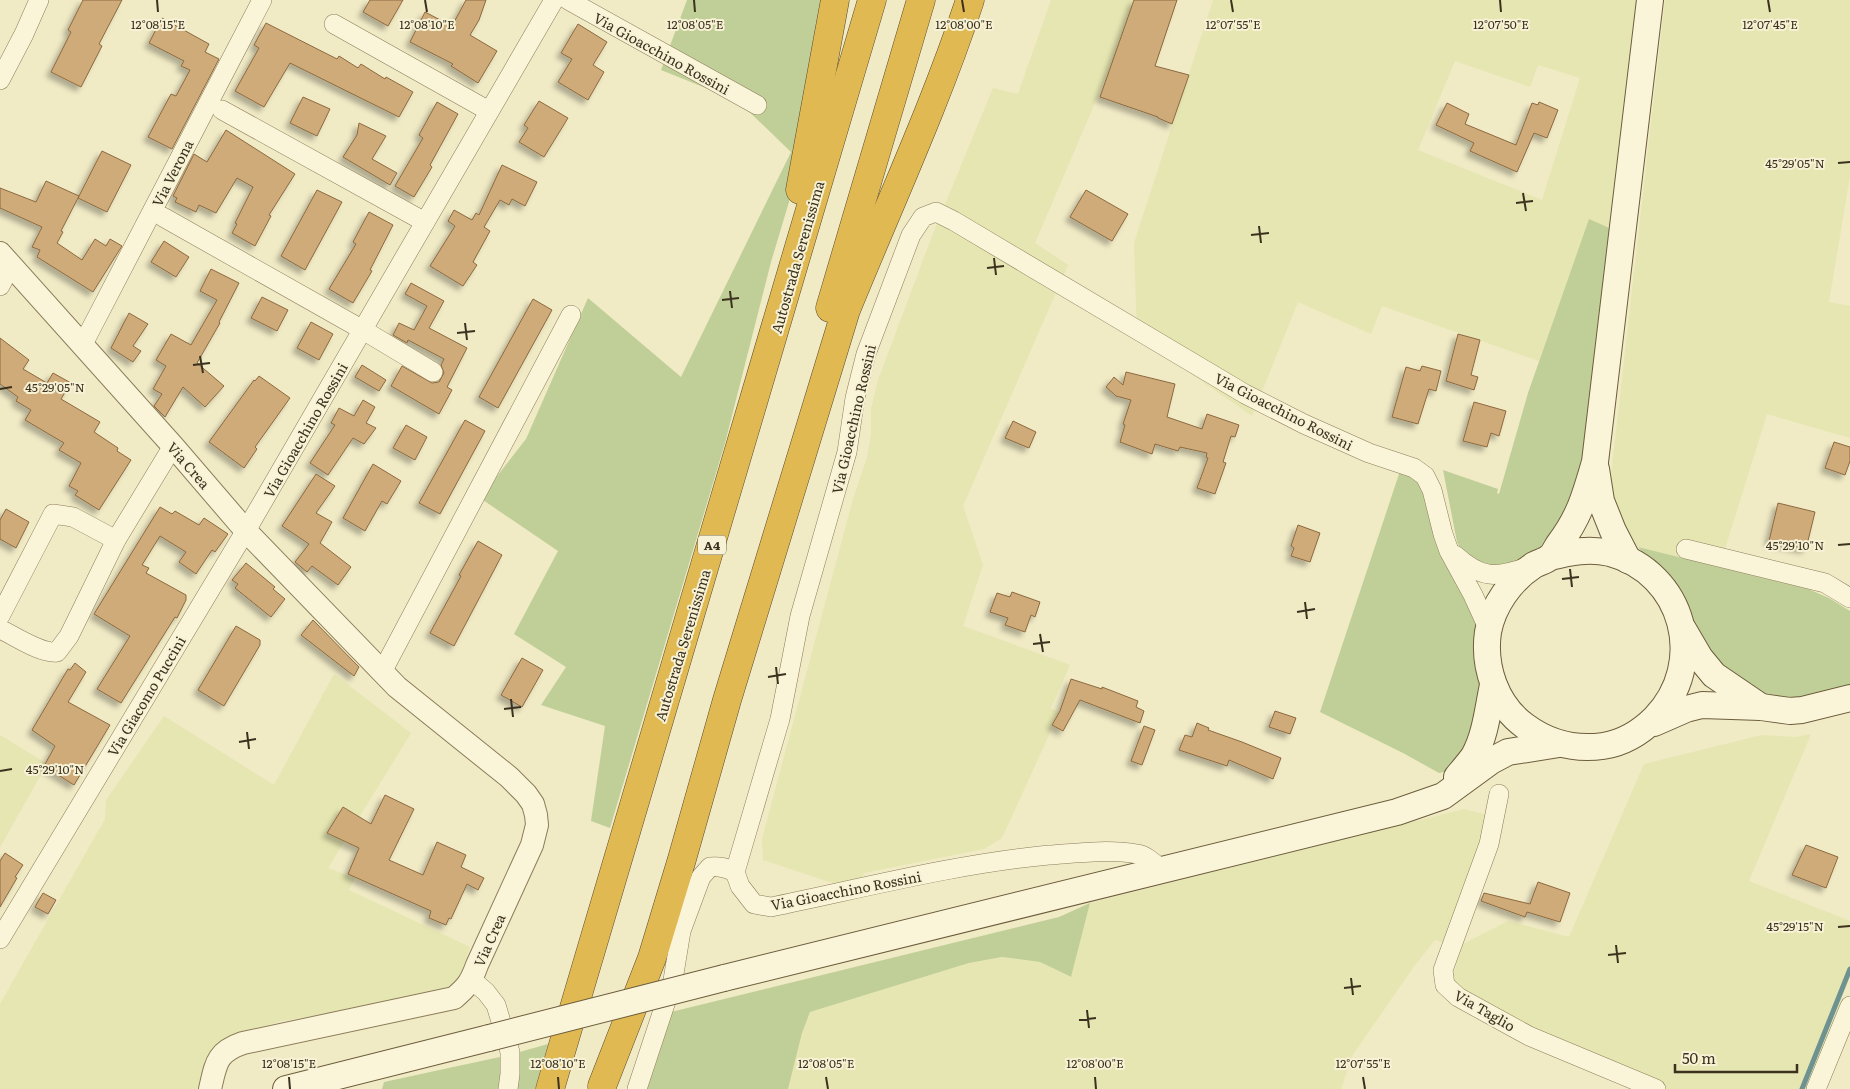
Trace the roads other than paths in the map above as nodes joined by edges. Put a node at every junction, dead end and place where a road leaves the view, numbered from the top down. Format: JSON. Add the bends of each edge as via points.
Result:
{"nodes":[{"id":1,"x":39,"y":0,"type":"edge"},
{"id":2,"x":262,"y":0,"type":"edge"},
{"id":3,"x":554,"y":0,"type":"edge"},
{"id":4,"x":568,"y":0,"type":"edge"},
{"id":5,"x":835,"y":0,"type":"edge"},
{"id":6,"x":872,"y":0,"type":"edge"},
{"id":7,"x":920,"y":0,"type":"edge"},
{"id":8,"x":970,"y":0,"type":"edge"},
{"id":9,"x":1650,"y":0,"type":"edge"},
{"id":10,"x":334,"y":24,"type":"dead end"},
{"id":11,"x":0,"y":80,"type":"edge"},
{"id":12,"x":757,"y":106,"type":"dead end"},
{"id":13,"x":222,"y":110,"type":"dead end"},
{"id":14,"x":489,"y":112,"type":"junction"},
{"id":15,"x":163,"y":217,"type":"dead end"},
{"id":16,"x":425,"y":222,"type":"junction"},
{"id":17,"x":5,"y":259,"type":"edge"},
{"id":18,"x":0,"y":286,"type":"edge"},
{"id":19,"x":571,"y":315,"type":"dead end"},
{"id":20,"x":363,"y":330,"type":"junction"},
{"id":21,"x":772,"y":342,"type":"junction"},
{"id":22,"x":82,"y":346,"type":"junction"},
{"id":23,"x":433,"y":372,"type":"dead end"},
{"id":24,"x":173,"y":446,"type":"junction"},
{"id":25,"x":1595,"y":462,"type":"junction"},
{"id":26,"x":246,"y":531,"type":"junction"},
{"id":27,"x":116,"y":540,"type":"junction"},
{"id":28,"x":1686,"y":549,"type":"dead end"},
{"id":29,"x":1450,"y":551,"type":"junction"},
{"id":30,"x":1628,"y":560,"type":"junction"},
{"id":31,"x":1542,"y":561,"type":"junction"},
{"id":32,"x":1850,"y":598,"type":"edge"},
{"id":33,"x":0,"y":616,"type":"edge"},
{"id":34,"x":1682,"y":628,"type":"junction"},
{"id":35,"x":0,"y":629,"type":"edge"},
{"id":36,"x":1489,"y":630,"type":"junction"},
{"id":37,"x":382,"y":672,"type":"junction"},
{"id":38,"x":1493,"y":684,"type":"junction"},
{"id":39,"x":1850,"y":698,"type":"edge"},
{"id":40,"x":1761,"y":707,"type":"junction"},
{"id":41,"x":1646,"y":727,"type":"junction"},
{"id":42,"x":1559,"y":744,"type":"junction"},
{"id":43,"x":1499,"y":794,"type":"dead end"},
{"id":44,"x":1443,"y":796,"type":"junction"},
{"id":45,"x":1162,"y":870,"type":"junction"},
{"id":46,"x":735,"y":872,"type":"junction"},
{"id":47,"x":0,"y":939,"type":"edge"},
{"id":48,"x":472,"y":980,"type":"junction"},
{"id":49,"x":1850,"y":1006,"type":"edge"},
{"id":50,"x":601,"y":1088,"type":"edge"},
{"id":51,"x":210,"y":1089,"type":"edge"},
{"id":52,"x":286,"y":1089,"type":"edge"},
{"id":53,"x":508,"y":1089,"type":"edge"},
{"id":54,"x":550,"y":1089,"type":"edge"},
{"id":55,"x":637,"y":1089,"type":"edge"},
{"id":56,"x":1656,"y":1089,"type":"edge"},
{"id":57,"x":1816,"y":1089,"type":"edge"}],
"edges":[{"from":1,"to":11,"type":"street"},
{"from":2,"to":22,"type":"street","name":"Via Verona"},
{"from":3,"to":14,"type":"street","name":"Via Gioacchino Rossini"},
{"from":4,"to":12,"type":"street","name":"Via Gioacchino Rossini"},
{"from":5,"to":21,"type":"highway","via":[[800,190],[786,236]]},
{"from":6,"to":21,"type":"highway","name":"Autostrada Serenissima","number":"A4"},
{"from":7,"to":50,"type":"highway"},
{"from":8,"to":50,"type":"highway","via":[[921,135],[846,310],[652,958]]},
{"from":9,"to":25,"type":"main road"},
{"from":10,"to":14,"type":"street"},
{"from":13,"to":16,"type":"street"},
{"from":14,"to":16,"type":"street","name":"Via Gioacchino Rossini"},
{"from":15,"to":20,"type":"street"},
{"from":16,"to":20,"type":"street","name":"Via Gioacchino Rossini"},
{"from":17,"to":18,"type":"street"},
{"from":17,"to":22,"type":"street","name":"Via Crea"},
{"from":19,"to":37,"type":"street"},
{"from":20,"to":23,"type":"street"},
{"from":20,"to":26,"type":"street","name":"Via Gioacchino Rossini"},
{"from":21,"to":54,"type":"highway","name":"Autostrada Serenissima","number":"A4"},
{"from":22,"to":24,"type":"street","name":"Via Crea"},
{"from":24,"to":26,"type":"street","name":"Via Crea"},
{"from":24,"to":27,"type":"street"},
{"from":25,"to":30,"type":"main road","via":[[1602,501],[1612,531]]},
{"from":25,"to":31,"type":"main road","via":[[1577,517]]},
{"from":26,"to":37,"type":"street","name":"Via Crea"},
{"from":26,"to":47,"type":"street","name":"Via Giacomo Puccini"},
{"from":27,"to":33,"type":"street","via":[[73,518],[53,514]]},
{"from":27,"to":35,"type":"street","via":[[69,636],[57,652],[41,650]]},
{"from":28,"to":32,"type":"street","via":[[1825,583]]},
{"from":29,"to":31,"type":"street","name":"Via Gioacchino Rossini","via":[[1470,568],[1489,574],[1506,574]]},
{"from":29,"to":36,"type":"street","name":"Via Gioacchino Rossini"},
{"from":29,"to":46,"type":"street","name":"Via Gioacchino Rossini","via":[[1432,490],[1425,476],[1414,468],[1369,453],[1245,394],[954,221],[936,212],[923,217],[911,235],[866,354],[847,452],[800,616],[780,719]]},
{"from":30,"to":31,"type":"main road","via":[[1589,550]]},
{"from":30,"to":34,"type":"main road","via":[[1663,587],[1675,606]]},
{"from":31,"to":36,"type":"main road","via":[[1513,582],[1497,604]]},
{"from":34,"to":40,"type":"main road","via":[[1714,675]]},
{"from":34,"to":41,"type":"main road","via":[[1684,655],[1678,682],[1666,707]]},
{"from":36,"to":38,"type":"main road","via":[[1487,658]]},
{"from":37,"to":48,"type":"street","name":"Via Crea","via":[[509,777],[532,804],[536,815],[532,845]]},
{"from":38,"to":42,"type":"main road","via":[[1504,705],[1519,722]]},
{"from":38,"to":44,"type":"main road","via":[[1487,721],[1474,756]]},
{"from":39,"to":40,"type":"main road","via":[[1802,710]]},
{"from":40,"to":41,"type":"main road","via":[[1702,705]]},
{"from":41,"to":42,"type":"main road","via":[[1608,745],[1579,747]]},
{"from":42,"to":44,"type":"main road","via":[[1508,752]]},
{"from":43,"to":56,"type":"street","name":"Via Taglio","via":[[1489,844],[1443,970],[1445,985],[1458,997],[1529,1036]]},
{"from":44,"to":45,"type":"main road","via":[[1397,812]]},
{"from":45,"to":46,"type":"street","name":"Via Gioacchino Rossini","via":[[1138,854],[1106,852],[1039,856],[976,865],[771,907],[754,904],[740,886]]},
{"from":45,"to":52,"type":"main road","bridge":true},
{"from":46,"to":55,"type":"street","via":[[720,866],[710,867],[701,878],[681,931],[674,980]]},
{"from":48,"to":51,"type":"street","name":"Via Crea","via":[[454,998],[231,1047],[220,1056]]},
{"from":48,"to":53,"type":"street","via":[[496,1005],[510,1052]]},
{"from":49,"to":57,"type":"street"}]}
